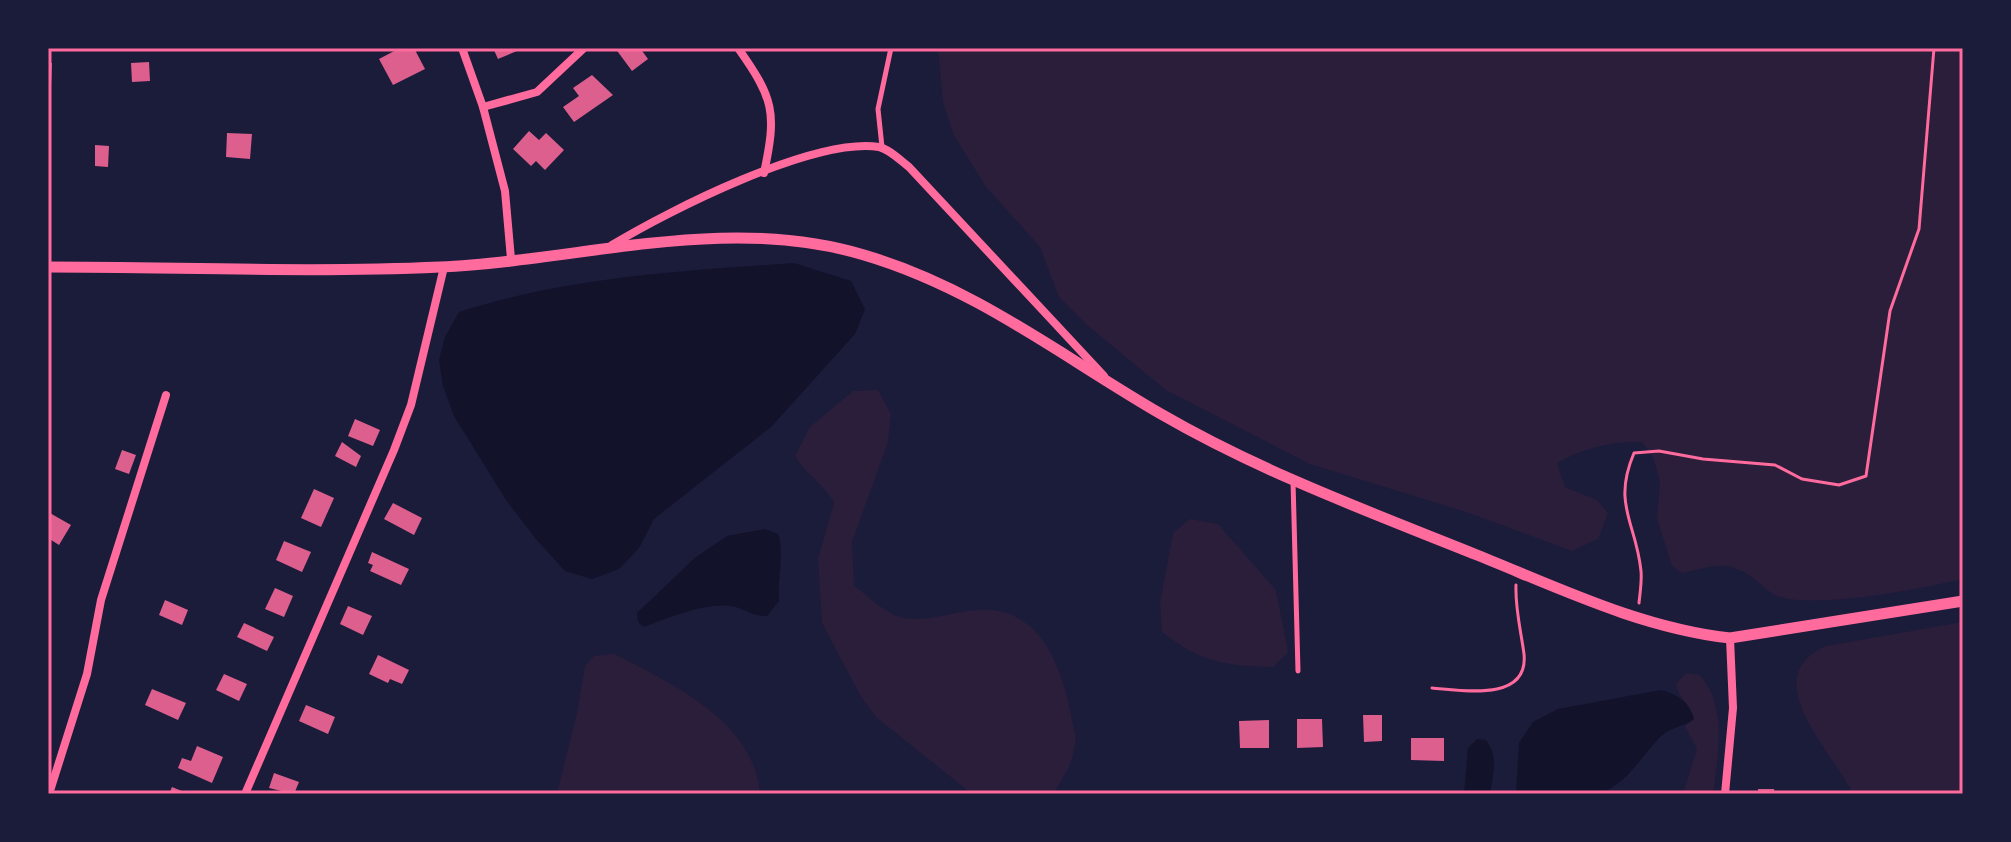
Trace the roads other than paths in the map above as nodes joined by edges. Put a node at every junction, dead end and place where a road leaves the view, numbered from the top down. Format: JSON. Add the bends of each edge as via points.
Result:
{"nodes":[{"id":1,"x":462,"y":48,"type":"edge"},
{"id":2,"x":584,"y":48,"type":"edge"},
{"id":3,"x":738,"y":48,"type":"edge"},
{"id":4,"x":891,"y":48,"type":"edge"},
{"id":5,"x":483,"y":107,"type":"junction"},
{"id":6,"x":882,"y":147,"type":"junction"},
{"id":7,"x":764,"y":173,"type":"junction"},
{"id":8,"x":608,"y":248,"type":"junction"},
{"id":9,"x":511,"y":259,"type":"junction"},
{"id":10,"x":48,"y":267,"type":"edge"},
{"id":11,"x":444,"y":267,"type":"junction"},
{"id":12,"x":1110,"y":382,"type":"junction"},
{"id":13,"x":166,"y":395,"type":"dead end"},
{"id":14,"x":1293,"y":481,"type":"junction"},
{"id":15,"x":1963,"y":601,"type":"edge"},
{"id":16,"x":1730,"y":638,"type":"junction"},
{"id":17,"x":1298,"y":671,"type":"dead end"},
{"id":18,"x":49,"y":794,"type":"edge"},
{"id":19,"x":245,"y":794,"type":"edge"},
{"id":20,"x":1725,"y":794,"type":"edge"}],
"edges":[{"from":1,"to":5,"type":"street"},
{"from":2,"to":5,"type":"street","via":[[537,92]]},
{"from":3,"to":7,"type":"street","via":[[770,100],[773,128]]},
{"from":4,"to":6,"type":"lane","via":[[878,109]]},
{"from":5,"to":9,"type":"street","via":[[505,191]]},
{"from":6,"to":7,"type":"street","via":[[852,147]]},
{"from":6,"to":12,"type":"street","via":[[909,167]]},
{"from":7,"to":8,"type":"street","via":[[661,216]]},
{"from":8,"to":9,"type":"street"},
{"from":8,"to":12,"type":"street","via":[[729,238],[804,242],[859,253],[968,294]]},
{"from":9,"to":11,"type":"street"},
{"from":10,"to":11,"type":"street"},
{"from":11,"to":19,"type":"street","via":[[411,405]]},
{"from":12,"to":14,"type":"street","via":[[1195,434]]},
{"from":13,"to":18,"type":"street","via":[[101,600],[87,674]]},
{"from":14,"to":16,"type":"street","via":[[1638,617]]},
{"from":14,"to":17,"type":"lane"},
{"from":15,"to":16,"type":"street"},
{"from":16,"to":20,"type":"street","via":[[1733,708]]}]}
